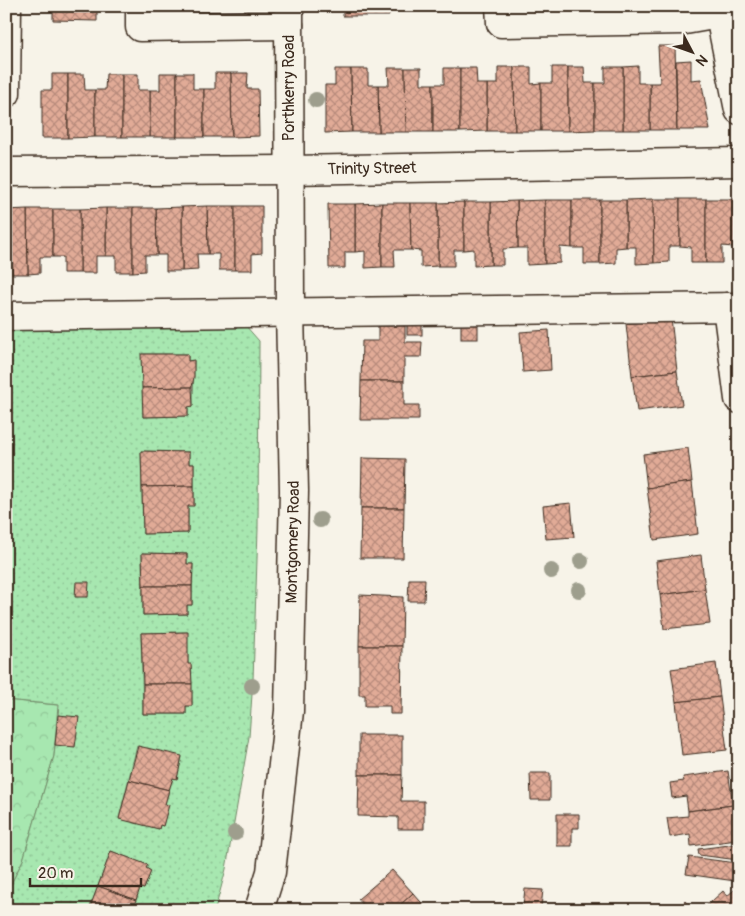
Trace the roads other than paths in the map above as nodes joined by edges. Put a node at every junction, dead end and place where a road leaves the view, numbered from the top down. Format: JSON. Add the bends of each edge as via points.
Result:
{"nodes":[{"id":1,"x":7,"y":6,"type":"edge"},
{"id":2,"x":140,"y":6,"type":"edge"},
{"id":3,"x":500,"y":6,"type":"edge"},
{"id":4,"x":289,"y":16,"type":"edge"},
{"id":5,"x":724,"y":16,"type":"edge"},
{"id":6,"x":6,"y":93,"type":"edge"},
{"id":7,"x":739,"y":110,"type":"edge"},
{"id":8,"x":739,"y":162,"type":"edge"},
{"id":9,"x":290,"y":170,"type":"junction"},
{"id":10,"x":6,"y":172,"type":"edge"},
{"id":11,"x":733,"y":307,"type":"edge"},
{"id":12,"x":290,"y":312,"type":"junction"},
{"id":13,"x":6,"y":316,"type":"edge"},
{"id":14,"x":739,"y":399,"type":"edge"},
{"id":15,"x":259,"y":910,"type":"edge"}],
"edges":[{"from":1,"to":6,"type":"street"},
{"from":2,"to":4,"type":"street","via":[[140,26]]},
{"from":3,"to":5,"type":"street","via":[[501,23],[685,20]]},
{"from":4,"to":9,"type":"street","name":"Porthkerry Road"},
{"from":5,"to":7,"type":"street"},
{"from":8,"to":9,"type":"street","name":"Trinity Street"},
{"from":9,"to":10,"type":"street","name":"Trinity Street"},
{"from":9,"to":12,"type":"street","name":"Montgomery Road"},
{"from":11,"to":12,"type":"street"},
{"from":11,"to":14,"type":"street"},
{"from":12,"to":13,"type":"street"},
{"from":12,"to":15,"type":"street","name":"Montgomery Road","via":[[294,491],[289,711],[271,872]]}]}
